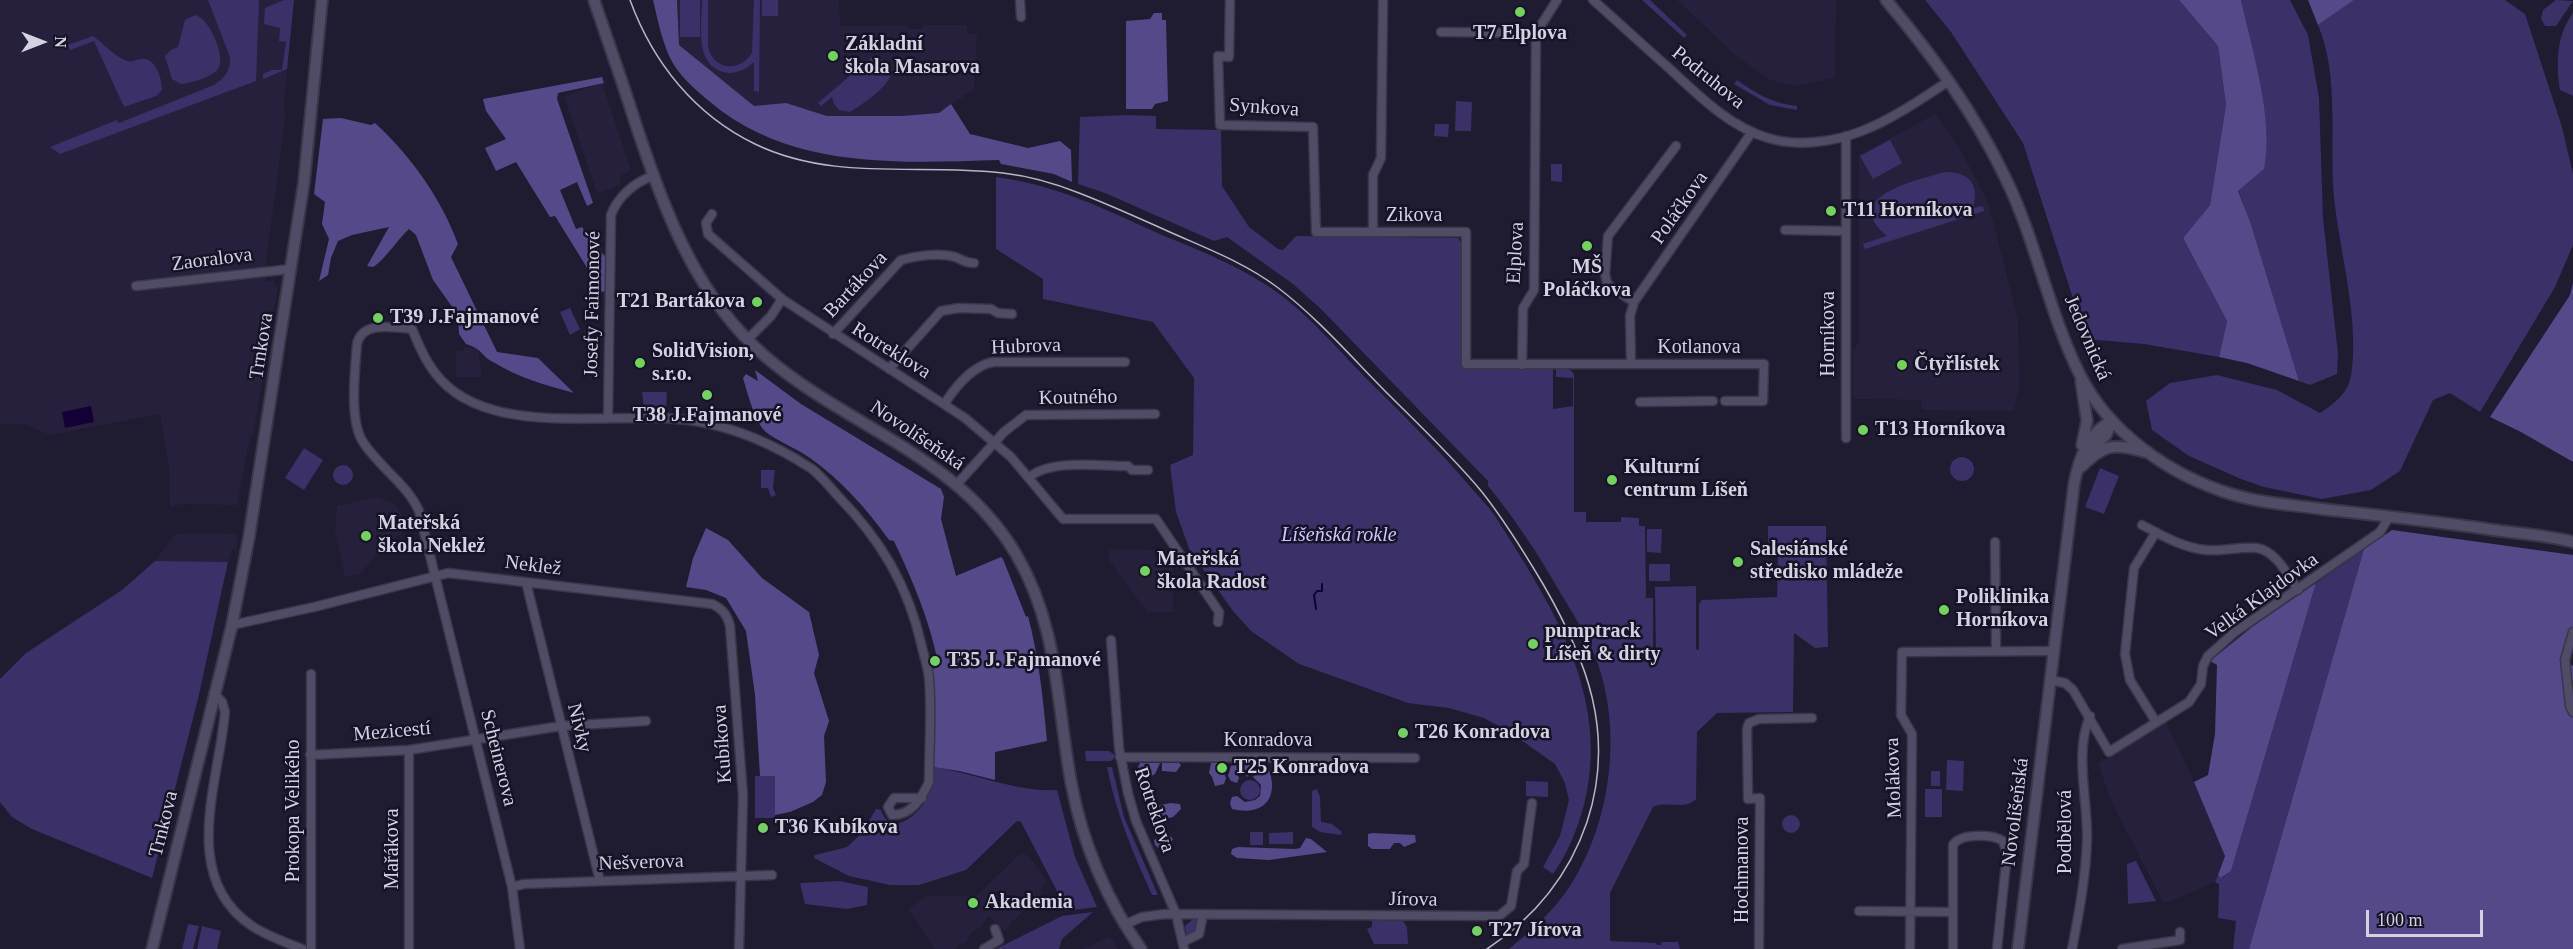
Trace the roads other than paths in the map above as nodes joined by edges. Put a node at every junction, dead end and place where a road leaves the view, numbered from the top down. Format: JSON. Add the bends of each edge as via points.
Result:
{"nodes":[{"id":1,"x":322,"y":0,"type":"edge"},
{"id":2,"x":594,"y":0,"type":"edge"},
{"id":3,"x":1020,"y":0,"type":"edge"},
{"id":4,"x":1230,"y":0,"type":"edge"},
{"id":5,"x":1383,"y":0,"type":"edge"},
{"id":6,"x":1557,"y":0,"type":"edge"},
{"id":7,"x":1593,"y":0,"type":"edge"},
{"id":8,"x":1886,"y":0,"type":"edge"},
{"id":9,"x":1021,"y":17,"type":"dead end"},
{"id":10,"x":1441,"y":32,"type":"dead end"},
{"id":11,"x":1536,"y":33,"type":"junction"},
{"id":12,"x":1949,"y":81,"type":"junction"},
{"id":13,"x":1752,"y":132,"type":"junction"},
{"id":14,"x":1846,"y":136,"type":"junction"},
{"id":15,"x":1676,"y":146,"type":"dead end"},
{"id":16,"x":653,"y":176,"type":"junction"},
{"id":17,"x":712,"y":214,"type":"dead end"},
{"id":18,"x":1785,"y":230,"type":"dead end"},
{"id":19,"x":1846,"y":231,"type":"junction"},
{"id":20,"x":1373,"y":232,"type":"junction"},
{"id":21,"x":974,"y":263,"type":"dead end"},
{"id":22,"x":291,"y":269,"type":"junction"},
{"id":23,"x":136,"y":286,"type":"dead end"},
{"id":24,"x":782,"y":300,"type":"junction"},
{"id":25,"x":1634,"y":302,"type":"junction"},
{"id":26,"x":1012,"y":314,"type":"dead end"},
{"id":27,"x":833,"y":334,"type":"junction"},
{"id":28,"x":748,"y":339,"type":"junction"},
{"id":29,"x":1125,"y":362,"type":"dead end"},
{"id":30,"x":1631,"y":364,"type":"junction"},
{"id":31,"x":1522,"y":365,"type":"junction"},
{"id":32,"x":889,"y":369,"type":"junction"},
{"id":33,"x":2080,"y":375,"type":"junction"},
{"id":34,"x":1713,"y":401,"type":"dead end"},
{"id":35,"x":1725,"y":401,"type":"dead end"},
{"id":36,"x":1640,"y":402,"type":"dead end"},
{"id":37,"x":945,"y":404,"type":"junction"},
{"id":38,"x":1155,"y":414,"type":"dead end"},
{"id":39,"x":608,"y":417,"type":"junction"},
{"id":40,"x":2112,"y":421,"type":"junction"},
{"id":41,"x":1846,"y":438,"type":"dead end"},
{"id":42,"x":995,"y":442,"type":"junction"},
{"id":43,"x":2148,"y":453,"type":"junction"},
{"id":44,"x":2079,"y":466,"type":"junction"},
{"id":45,"x":1148,"y":470,"type":"dead end"},
{"id":46,"x":1030,"y":477,"type":"junction"},
{"id":47,"x":957,"y":484,"type":"junction"},
{"id":48,"x":2389,"y":517,"type":"junction"},
{"id":49,"x":2142,"y":525,"type":"dead end"},
{"id":50,"x":2156,"y":532,"type":"junction"},
{"id":51,"x":1995,"y":542,"type":"dead end"},
{"id":52,"x":2573,"y":542,"type":"edge"},
{"id":53,"x":435,"y":576,"type":"junction"},
{"id":54,"x":526,"y":582,"type":"junction"},
{"id":55,"x":2298,"y":590,"type":"junction"},
{"id":56,"x":725,"y":612,"type":"joint"},
{"id":57,"x":1218,"y":622,"type":"dead end"},
{"id":58,"x":232,"y":625,"type":"junction"},
{"id":59,"x":2573,"y":632,"type":"edge"},
{"id":60,"x":1111,"y":640,"type":"dead end"},
{"id":61,"x":1996,"y":651,"type":"junction"},
{"id":62,"x":2053,"y":651,"type":"junction"},
{"id":63,"x":311,"y":674,"type":"dead end"},
{"id":64,"x":2049,"y":680,"type":"junction"},
{"id":65,"x":214,"y":693,"type":"junction"},
{"id":66,"x":2573,"y":712,"type":"edge"},
{"id":67,"x":2090,"y":716,"type":"junction"},
{"id":68,"x":1812,"y":718,"type":"dead end"},
{"id":69,"x":646,"y":721,"type":"dead end"},
{"id":70,"x":2156,"y":722,"type":"junction"},
{"id":71,"x":561,"y":726,"type":"junction"},
{"id":72,"x":476,"y":738,"type":"junction"},
{"id":73,"x":409,"y":750,"type":"junction"},
{"id":74,"x":1120,"y":753,"type":"junction"},
{"id":75,"x":310,"y":755,"type":"junction"},
{"id":76,"x":1415,"y":758,"type":"dead end"},
{"id":77,"x":922,"y":798,"type":"dead end"},
{"id":78,"x":1532,"y":803,"type":"dead end"},
{"id":79,"x":741,"y":875,"type":"junction"},
{"id":80,"x":772,"y":875,"type":"dead end"},
{"id":81,"x":600,"y":881,"type":"junction"},
{"id":82,"x":512,"y":887,"type":"junction"},
{"id":83,"x":1859,"y":911,"type":"dead end"},
{"id":84,"x":1911,"y":912,"type":"junction"},
{"id":85,"x":1952,"y":912,"type":"junction"},
{"id":86,"x":1176,"y":914,"type":"junction"},
{"id":87,"x":1203,"y":915,"type":"junction"},
{"id":88,"x":1124,"y":925,"type":"junction"},
{"id":89,"x":995,"y":929,"type":"dead end"},
{"id":90,"x":2180,"y":932,"type":"dead end"},
{"id":91,"x":1184,"y":946,"type":"edge"},
{"id":92,"x":152,"y":949,"type":"edge"},
{"id":93,"x":302,"y":949,"type":"edge"},
{"id":94,"x":311,"y":949,"type":"edge"},
{"id":95,"x":409,"y":949,"type":"edge"},
{"id":96,"x":520,"y":949,"type":"edge"},
{"id":97,"x":739,"y":949,"type":"edge"},
{"id":98,"x":984,"y":949,"type":"edge"},
{"id":99,"x":1141,"y":949,"type":"edge"},
{"id":100,"x":1759,"y":949,"type":"edge"},
{"id":101,"x":1910,"y":949,"type":"edge"},
{"id":102,"x":1953,"y":949,"type":"edge"},
{"id":103,"x":1997,"y":949,"type":"edge"},
{"id":104,"x":2018,"y":949,"type":"edge"},
{"id":105,"x":2072,"y":949,"type":"edge"},
{"id":106,"x":2122,"y":949,"type":"edge"}],
"edges":[{"from":1,"to":22,"type":"street","name":"Trnkova"},
{"from":2,"to":16,"type":"street","name":"Novolíšeňská"},
{"from":3,"to":9,"type":"street"},
{"from":4,"to":20,"type":"street","name":"Synkova","via":[[1229,57],[1218,56],[1220,125],[1313,127],[1316,232]]},
{"from":5,"to":20,"type":"street","name":"Zikova","via":[[1381,158],[1373,175]]},
{"from":6,"to":11,"type":"street"},
{"from":7,"to":13,"type":"street","name":"Podruhova","via":[[1705,101]]},
{"from":8,"to":12,"type":"street","name":"Jedovnická","via":[[1929,50]]},
{"from":10,"to":11,"type":"street"},
{"from":11,"to":31,"type":"street","name":"Elplova","via":[[1534,290],[1522,308]]},
{"from":12,"to":14,"type":"street","name":"Podruhova","via":[[1902,111]]},
{"from":12,"to":33,"type":"street","name":"Jedovnická","via":[[2012,192]]},
{"from":13,"to":14,"type":"street","name":"Podruhova","via":[[1794,142]]},
{"from":13,"to":25,"type":"street","name":"Poláčkova"},
{"from":14,"to":19,"type":"street","name":"Horníkova"},
{"from":15,"to":25,"type":"street","name":"Poláčkova","via":[[1608,236],[1607,283]]},
{"from":16,"to":28,"type":"street","name":"Novolíšeňská","via":[[696,272]]},
{"from":16,"to":39,"type":"street","name":"Josefy Faimonové","via":[[636,183],[611,215]]},
{"from":17,"to":24,"type":"street","name":"Rotreklova","via":[[706,223],[708,234]]},
{"from":18,"to":19,"type":"street"},
{"from":19,"to":41,"type":"street","name":"Horníkova"},
{"from":20,"to":31,"type":"street","name":"Zikova","via":[[1466,232],[1466,364]]},
{"from":21,"to":27,"type":"street","name":"Bartákova","via":[[954,256],[901,260]]},
{"from":22,"to":23,"type":"street","name":"Zaoralova"},
{"from":22,"to":58,"type":"street","name":"Trnkova"},
{"from":24,"to":27,"type":"street","name":"Rotreklova"},
{"from":24,"to":28,"type":"street"},
{"from":25,"to":30,"type":"street","name":"Poláčkova","via":[[1630,316]]},
{"from":26,"to":32,"type":"street","via":[[998,314],[991,309],[941,311]]},
{"from":27,"to":32,"type":"street","name":"Rotreklova"},
{"from":28,"to":47,"type":"street","name":"Novolíšeňská","via":[[790,375],[920,456]]},
{"from":29,"to":37,"type":"street","name":"Hubrova","via":[[987,363],[951,393]]},
{"from":30,"to":31,"type":"street"},
{"from":30,"to":35,"type":"street","name":"Kotlanova","via":[[1764,364],[1763,401]]},
{"from":32,"to":37,"type":"street","name":"Rotreklova"},
{"from":33,"to":40,"type":"street","name":"Jedovnická"},
{"from":33,"to":44,"type":"street","via":[[2087,428]]},
{"from":34,"to":36,"type":"street"},
{"from":37,"to":42,"type":"street","name":"Rotreklova"},
{"from":38,"to":42,"type":"street","name":"Koutného","via":[[1026,415]]},
{"from":39,"to":53,"type":"street","via":[[530,419],[493,409],[457,394],[442,381],[427,362],[412,329],[369,329],[358,340],[356,427],[364,445],[416,505]]},
{"from":39,"to":77,"type":"street","via":[[694,421],[742,433],[774,446],[814,470],[850,507],[884,551],[914,612],[929,676],[929,782]]},
{"from":40,"to":43,"type":"street","name":"Jedovnická"},
{"from":40,"to":44,"type":"street","name":"Novolíšeňská","via":[[2095,431]]},
{"from":42,"to":46,"type":"street","name":"Rotreklova"},
{"from":42,"to":47,"type":"street","name":"Koutného"},
{"from":43,"to":44,"type":"street","via":[[2122,446],[2102,448]]},
{"from":43,"to":48,"type":"street","name":"Jedovnická","via":[[2204,486],[2234,495]]},
{"from":44,"to":62,"type":"street","name":"Novolíšeňská"},
{"from":45,"to":46,"type":"street","via":[[1132,470],[1128,466],[1051,466]]},
{"from":46,"to":57,"type":"street","name":"Rotreklova","via":[[1063,519],[1156,519],[1219,612]]},
{"from":47,"to":88,"type":"street","name":"Novolíšeňská","via":[[998,527],[1037,598],[1054,657],[1078,813],[1097,868]]},
{"from":48,"to":52,"type":"street","name":"Jedovnická"},
{"from":48,"to":55,"type":"street","name":"Velká Klajdovka","via":[[2380,532]]},
{"from":49,"to":50,"type":"street"},
{"from":50,"to":55,"type":"street","via":[[2206,550],[2265,551]]},
{"from":50,"to":70,"type":"street","via":[[2139,556],[2131,583],[2125,654],[2130,680]]},
{"from":51,"to":61,"type":"street"},
{"from":53,"to":54,"type":"street","name":"Neklež","via":[[448,573]]},
{"from":53,"to":58,"type":"street","name":"Neklež"},
{"from":53,"to":72,"type":"street","name":"Scheinerova"},
{"from":54,"to":56,"type":"street","name":"Neklež","via":[[712,604]]},
{"from":54,"to":71,"type":"street","name":"Nivky"},
{"from":55,"to":70,"type":"street","name":"Velká Klajdovka","via":[[2235,632],[2208,656],[2193,697]]},
{"from":56,"to":79,"type":"street","name":"Kubíkova","via":[[730,626],[742,786]]},
{"from":58,"to":65,"type":"street","name":"Trnkova"},
{"from":59,"to":66,"type":"street","via":[[2565,670]]},
{"from":60,"to":74,"type":"street","name":"Rotreklova"},
{"from":61,"to":62,"type":"street","name":"Molákova"},
{"from":61,"to":84,"type":"street","name":"Molákova","via":[[1902,652],[1902,715],[1912,734]]},
{"from":62,"to":64,"type":"street","name":"Novolíšeňská"},
{"from":63,"to":75,"type":"street","name":"Prokopa Velikého"},
{"from":64,"to":67,"type":"street","via":[[2065,683],[2073,690]]},
{"from":64,"to":104,"type":"street","name":"Novolíšeňská"},
{"from":65,"to":92,"type":"street","name":"Trnkova"},
{"from":65,"to":93,"type":"street","via":[[225,712],[207,845],[212,873],[240,917],[252,927]]},
{"from":67,"to":70,"type":"street","name":"Velká Klajdovka","via":[[2109,752]]},
{"from":67,"to":105,"type":"street","name":"Podbělová","via":[[2083,773],[2087,841]]},
{"from":68,"to":100,"type":"street","name":"Hochmanova","via":[[1759,719],[1749,723],[1748,799],[1760,798]]},
{"from":69,"to":71,"type":"street","name":"Mezicestí"},
{"from":71,"to":72,"type":"street","name":"Mezicestí"},
{"from":71,"to":81,"type":"street","name":"Nivky"},
{"from":72,"to":73,"type":"street","name":"Mezicestí"},
{"from":72,"to":82,"type":"street","name":"Scheinerova"},
{"from":73,"to":75,"type":"street","name":"Mezicestí"},
{"from":73,"to":95,"type":"street","name":"Mařákova"},
{"from":74,"to":76,"type":"street","name":"Konradova"},
{"from":74,"to":86,"type":"street","name":"Rotreklova","via":[[1136,821]]},
{"from":75,"to":94,"type":"street","name":"Prokopa Velikého"},
{"from":78,"to":87,"type":"street","name":"Jírova","via":[[1524,864],[1517,871],[1511,906],[1499,916]]},
{"from":79,"to":80,"type":"street","name":"Nešverova"},
{"from":79,"to":81,"type":"street","name":"Nešverova"},
{"from":79,"to":97,"type":"street","name":"Kubíkova"},
{"from":81,"to":82,"type":"street","name":"Nešverova"},
{"from":82,"to":96,"type":"street","name":"Scheinerova"},
{"from":83,"to":84,"type":"street"},
{"from":84,"to":85,"type":"street"},
{"from":84,"to":101,"type":"street","name":"Molákova"},
{"from":85,"to":102,"type":"street"},
{"from":85,"to":103,"type":"street","via":[[1954,842],[1966,837],[2001,839],[2007,854]]},
{"from":86,"to":87,"type":"street","name":"Jírova"},
{"from":86,"to":88,"type":"street","name":"Jírova","via":[[1142,917]]},
{"from":86,"to":91,"type":"street","name":"Rotreklova"},
{"from":87,"to":91,"type":"street","via":[[1199,934]]},
{"from":88,"to":99,"type":"street","name":"Novolíšeňská"},
{"from":89,"to":98,"type":"street","via":[[999,940]]},
{"from":90,"to":106,"type":"street","via":[[2180,940]]}]}
